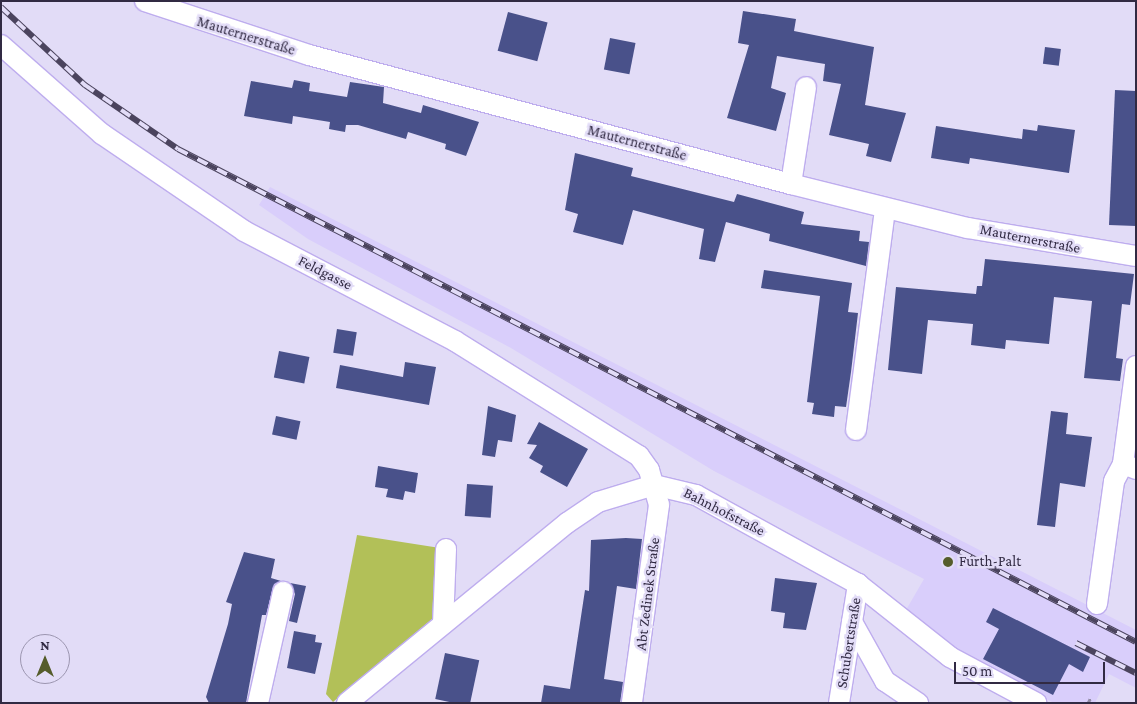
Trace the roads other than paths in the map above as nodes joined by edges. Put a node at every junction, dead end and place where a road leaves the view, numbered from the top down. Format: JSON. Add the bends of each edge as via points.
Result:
{"nodes":[{"id":1,"x":145,"y":1,"type":"edge"},
{"id":2,"x":1,"y":45,"type":"edge"},
{"id":3,"x":806,"y":87,"type":"dead end"},
{"id":4,"x":791,"y":184,"type":"junction"},
{"id":5,"x":885,"y":208,"type":"junction"},
{"id":6,"x":1136,"y":256,"type":"edge"},
{"id":7,"x":1135,"y":371,"type":"edge"},
{"id":8,"x":856,"y":430,"type":"dead end"},
{"id":9,"x":1130,"y":467,"type":"edge"},
{"id":10,"x":654,"y":485,"type":"junction"},
{"id":11,"x":446,"y":549,"type":"dead end"},
{"id":12,"x":858,"y":584,"type":"junction"},
{"id":13,"x":283,"y":592,"type":"dead end"},
{"id":14,"x":1097,"y":604,"type":"dead end"},
{"id":15,"x":852,"y":622,"type":"junction"},
{"id":16,"x":443,"y":624,"type":"junction"},
{"id":17,"x":258,"y":703,"type":"edge"},
{"id":18,"x":348,"y":703,"type":"edge"},
{"id":19,"x":632,"y":703,"type":"edge"},
{"id":20,"x":839,"y":703,"type":"edge"},
{"id":21,"x":918,"y":703,"type":"edge"},
{"id":22,"x":1036,"y":703,"type":"edge"}],
"edges":[{"from":1,"to":4,"type":"street","name":"Mauternerstraße","via":[[220,30]]},
{"from":2,"to":10,"type":"street","name":"Feldgasse","via":[[80,118],[244,231],[455,341],[627,447],[649,470]]},
{"from":3,"to":4,"type":"street"},
{"from":4,"to":5,"type":"street","name":"Mauternerstraße"},
{"from":5,"to":6,"type":"street","name":"Mauternerstraße","via":[[1040,243]]},
{"from":5,"to":8,"type":"street"},
{"from":7,"to":9,"type":"street"},
{"from":9,"to":14,"type":"street","via":[[1114,481]]},
{"from":10,"to":12,"type":"street","name":"Bahnhofstraße","via":[[696,495]]},
{"from":10,"to":16,"type":"street","via":[[598,502]]},
{"from":10,"to":19,"type":"street","name":"Abt Zedinek Straße","via":[[659,505],[651,583]]},
{"from":11,"to":16,"type":"street"},
{"from":12,"to":15,"type":"street","name":"Schubertstraße"},
{"from":12,"to":22,"type":"street","name":"Bahnhofstraße","via":[[950,658]]},
{"from":13,"to":17,"type":"street"},
{"from":15,"to":20,"type":"street","name":"Schubertstraße"},
{"from":15,"to":21,"type":"street","via":[[886,681]]},
{"from":16,"to":18,"type":"street"}]}
